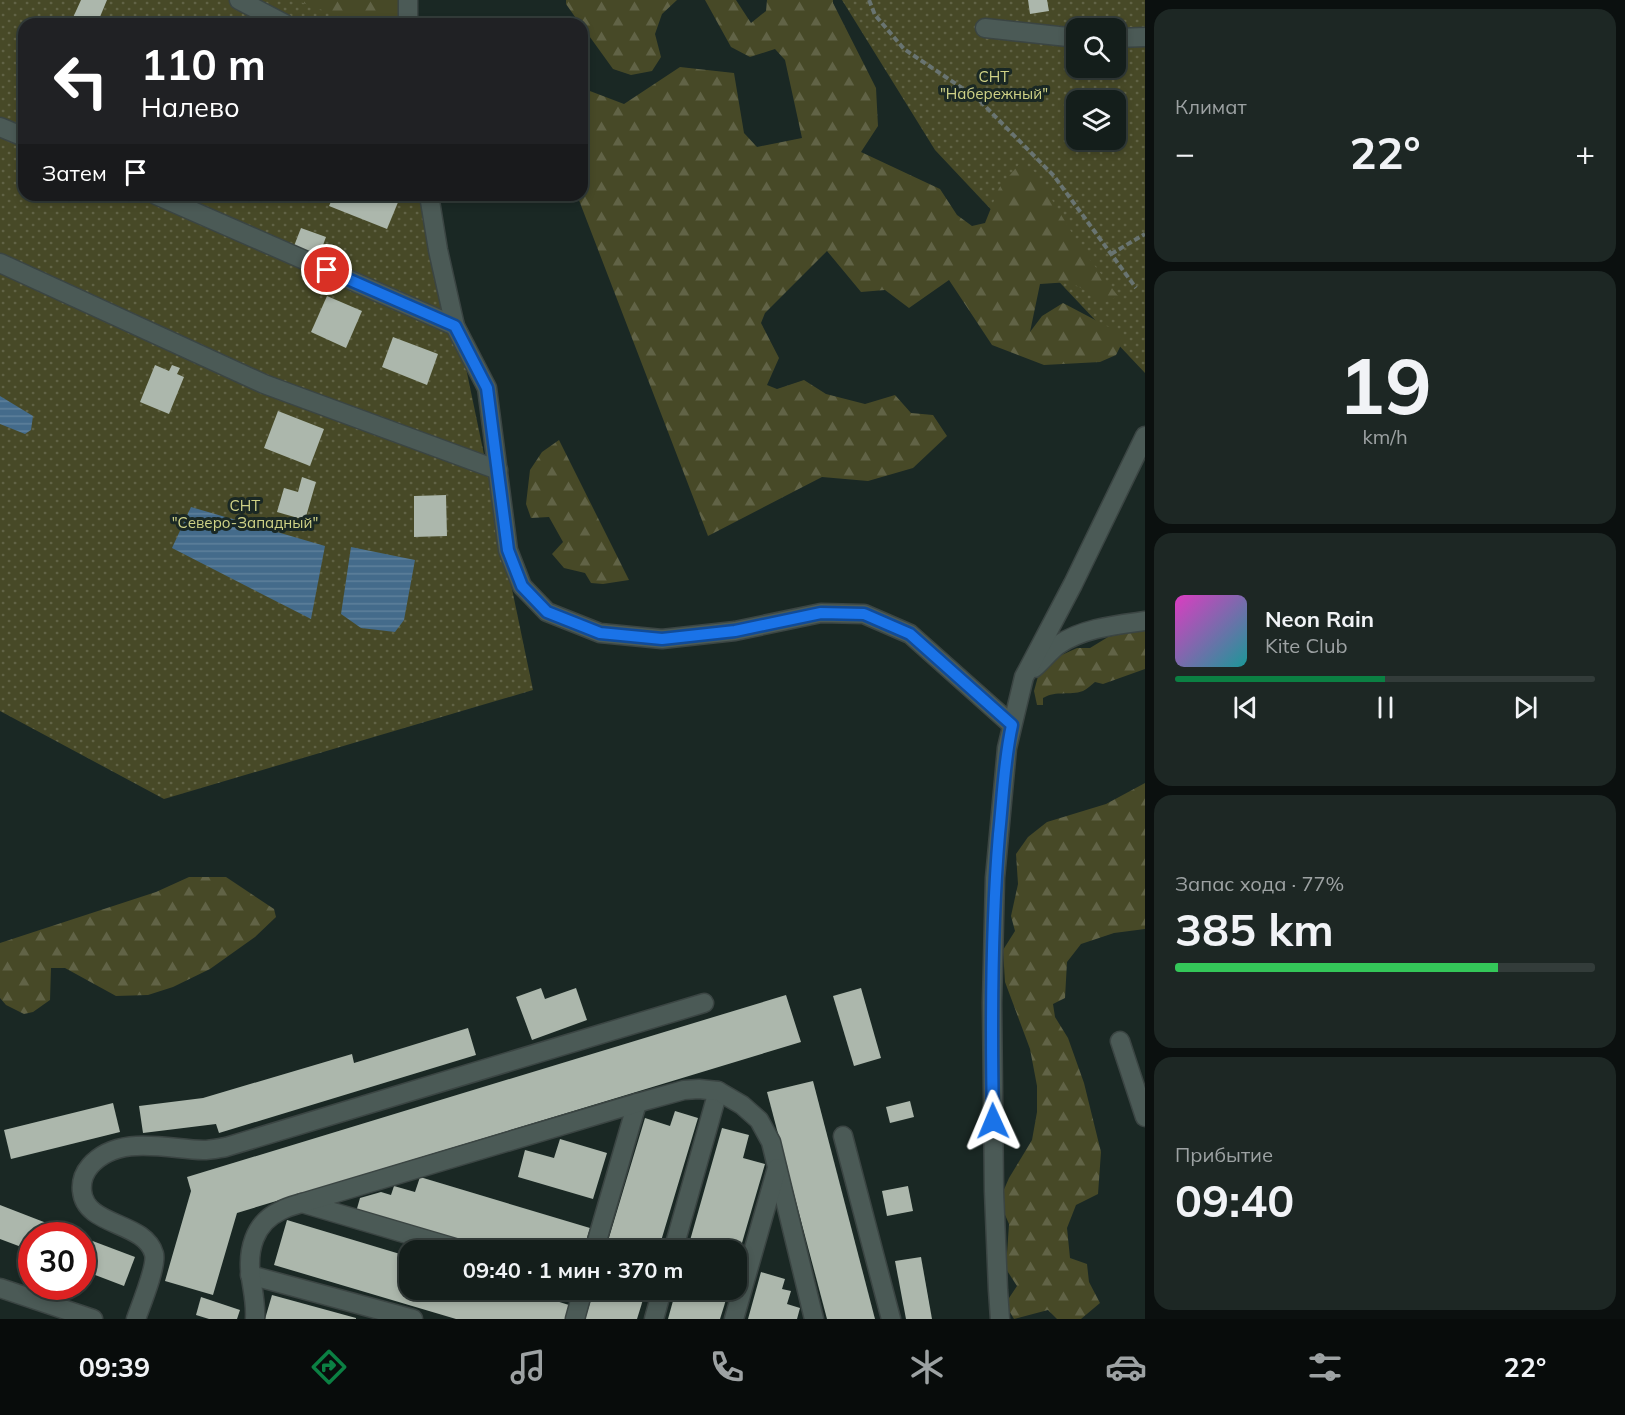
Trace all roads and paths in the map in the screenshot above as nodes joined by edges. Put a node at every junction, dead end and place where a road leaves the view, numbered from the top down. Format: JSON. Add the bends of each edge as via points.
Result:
{"nodes":[{"id":1,"x":239,"y":0,"type":"edge"},
{"id":2,"x":408,"y":0,"type":"edge"},
{"id":3,"x":869,"y":0,"type":"edge"},
{"id":4,"x":274,"y":18,"type":"edge"},
{"id":5,"x":408,"y":18,"type":"edge"},
{"id":6,"x":985,"y":28,"type":"dead end"},
{"id":7,"x":1066,"y":37,"type":"edge"},
{"id":8,"x":1145,"y":37,"type":"edge"},
{"id":9,"x":1126,"y":38,"type":"edge"},
{"id":10,"x":0,"y":127,"type":"edge"},
{"id":11,"x":18,"y":134,"type":"edge"},
{"id":12,"x":170,"y":201,"type":"edge"},
{"id":13,"x":430,"y":201,"type":"edge"},
{"id":14,"x":1145,"y":234,"type":"edge"},
{"id":15,"x":1112,"y":254,"type":"junction"},
{"id":16,"x":0,"y":263,"type":"edge"},
{"id":17,"x":1136,"y":288,"type":"dead end"},
{"id":18,"x":455,"y":326,"type":"junction"},
{"id":19,"x":1145,"y":436,"type":"edge"},
{"id":20,"x":498,"y":470,"type":"junction"},
{"id":21,"x":1145,"y":621,"type":"edge"},
{"id":22,"x":1024,"y":677,"type":"junction"},
{"id":23,"x":1012,"y":725,"type":"junction"},
{"id":24,"x":704,"y":1003,"type":"dead end"},
{"id":25,"x":1120,"y":1041,"type":"dead end"},
{"id":26,"x":718,"y":1091,"type":"junction"},
{"id":27,"x":637,"y":1103,"type":"junction"},
{"id":28,"x":1145,"y":1117,"type":"edge"},
{"id":29,"x":843,"y":1136,"type":"dead end"},
{"id":30,"x":777,"y":1167,"type":"junction"},
{"id":31,"x":302,"y":1203,"type":"junction"},
{"id":32,"x":428,"y":1240,"type":"edge"},
{"id":33,"x":597,"y":1240,"type":"edge"},
{"id":34,"x":676,"y":1240,"type":"edge"},
{"id":35,"x":250,"y":1275,"type":"junction"},
{"id":36,"x":0,"y":1288,"type":"edge"},
{"id":37,"x":580,"y":1300,"type":"edge"},
{"id":38,"x":659,"y":1300,"type":"edge"},
{"id":39,"x":93,"y":1319,"type":"edge"},
{"id":40,"x":136,"y":1319,"type":"edge"},
{"id":41,"x":255,"y":1319,"type":"edge"},
{"id":42,"x":413,"y":1319,"type":"edge"},
{"id":43,"x":575,"y":1319,"type":"edge"},
{"id":44,"x":654,"y":1319,"type":"edge"},
{"id":45,"x":734,"y":1319,"type":"edge"},
{"id":46,"x":814,"y":1319,"type":"edge"},
{"id":47,"x":891,"y":1319,"type":"edge"},
{"id":48,"x":1000,"y":1319,"type":"edge"}],
"edges":[{"from":1,"to":4,"type":"street"},
{"from":2,"to":5,"type":"street"},
{"from":3,"to":15,"type":"path","via":[[875,15],[904,48],[977,98],[1054,176]]},
{"from":6,"to":7,"type":"street"},
{"from":8,"to":9,"type":"street"},
{"from":10,"to":11,"type":"street"},
{"from":12,"to":18,"type":"street"},
{"from":13,"to":18,"type":"street"},
{"from":14,"to":15,"type":"path"},
{"from":15,"to":17,"type":"path"},
{"from":16,"to":20,"type":"street","via":[[264,384]]},
{"from":18,"to":20,"type":"street","via":[[487,388]]},
{"from":19,"to":22,"type":"street"},
{"from":20,"to":23,"type":"street","via":[[508,550],[522,586],[547,612],[600,633],[662,639],[735,631],[821,613],[864,614],[910,634]]},
{"from":21,"to":22,"type":"street","via":[[1082,633],[1058,646]]},
{"from":22,"to":23,"type":"street"},
{"from":23,"to":48,"type":"street","via":[[995,878],[992,1003]]},
{"from":24,"to":40,"type":"street","via":[[226,1147],[204,1150],[153,1145],[123,1147],[104,1155],[84,1174],[81,1185],[87,1205],[141,1237],[151,1245],[155,1256]]},
{"from":25,"to":28,"type":"street"},
{"from":26,"to":27,"type":"street","via":[[684,1090]]},
{"from":26,"to":30,"type":"street","via":[[742,1104],[759,1120],[771,1142]]},
{"from":26,"to":34,"type":"street"},
{"from":27,"to":31,"type":"street"},
{"from":27,"to":33,"type":"street"},
{"from":29,"to":47,"type":"street"},
{"from":30,"to":45,"type":"street"},
{"from":30,"to":46,"type":"street"},
{"from":31,"to":32,"type":"street"},
{"from":31,"to":35,"type":"street","via":[[278,1211],[261,1226],[251,1245]]},
{"from":35,"to":41,"type":"street"},
{"from":35,"to":42,"type":"street"},
{"from":36,"to":39,"type":"street"},
{"from":37,"to":43,"type":"street"},
{"from":38,"to":44,"type":"street"}]}
